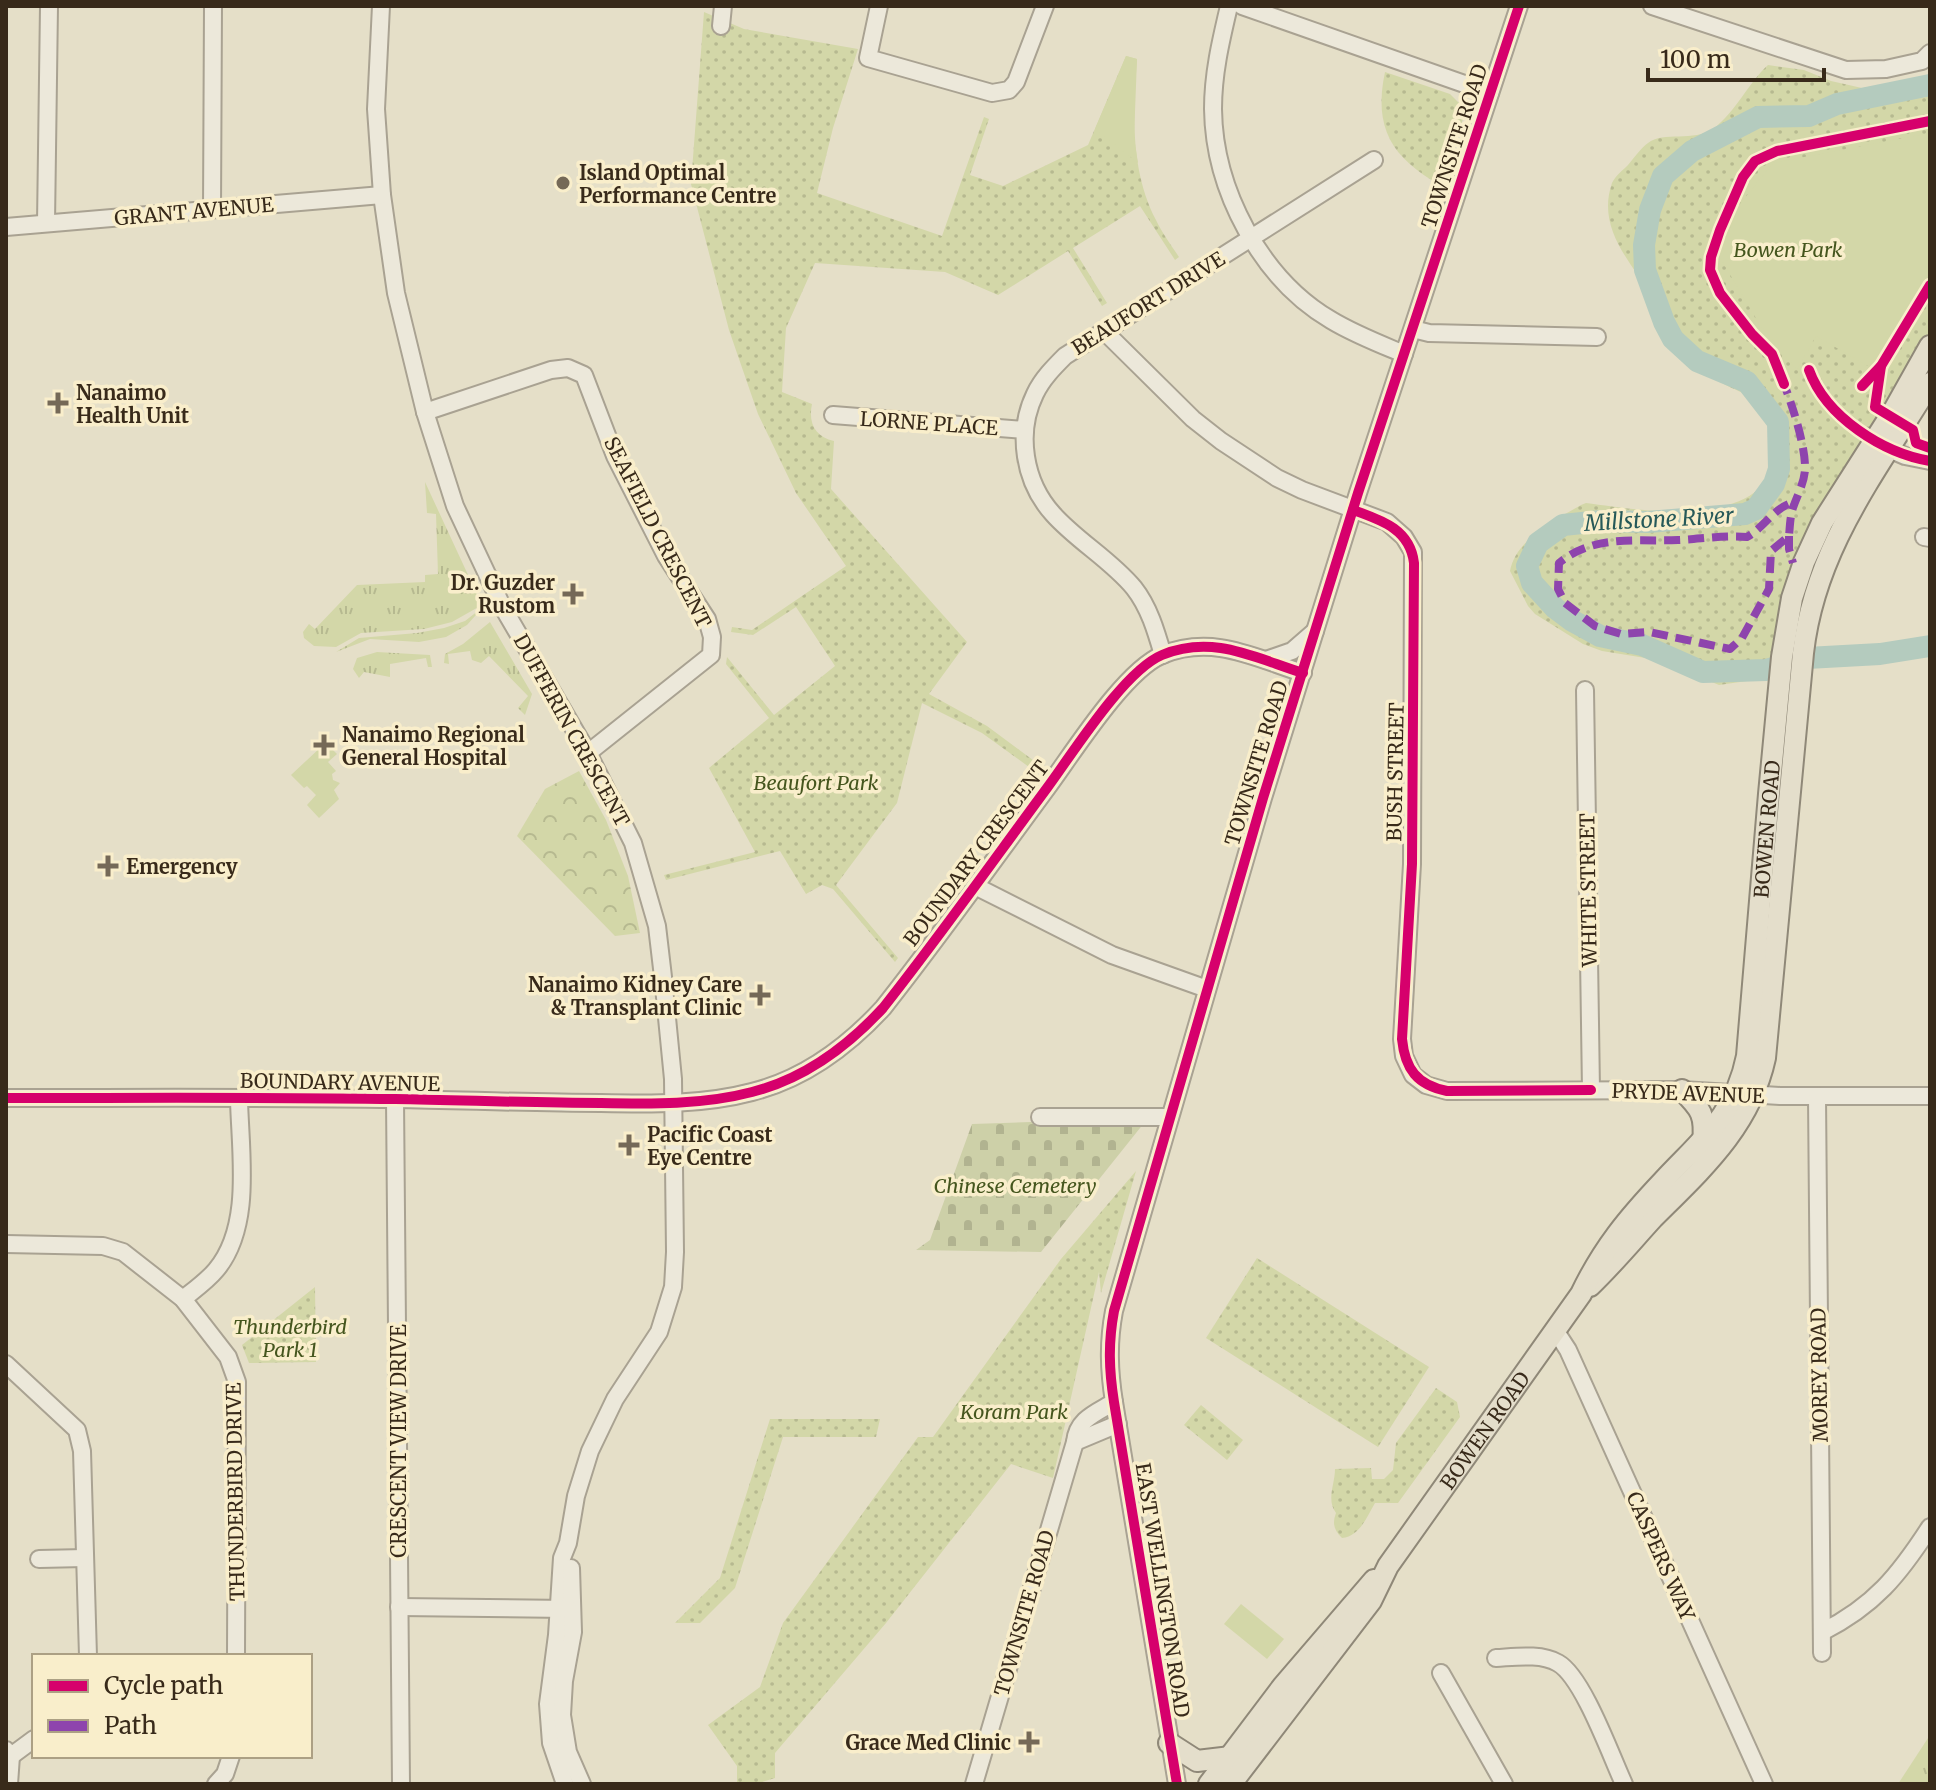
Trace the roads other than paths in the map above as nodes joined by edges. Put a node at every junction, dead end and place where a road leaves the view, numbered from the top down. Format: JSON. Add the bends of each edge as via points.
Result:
{"nodes":[{"id":1,"x":49,"y":6,"type":"edge"},
{"id":2,"x":213,"y":6,"type":"edge"},
{"id":3,"x":381,"y":6,"type":"edge"},
{"id":4,"x":723,"y":6,"type":"edge"},
{"id":5,"x":879,"y":6,"type":"edge"},
{"id":6,"x":1045,"y":6,"type":"edge"},
{"id":7,"x":1229,"y":6,"type":"edge"},
{"id":8,"x":1242,"y":6,"type":"edge"},
{"id":9,"x":1519,"y":6,"type":"edge"},
{"id":10,"x":1652,"y":6,"type":"edge"},
{"id":11,"x":721,"y":26,"type":"dead end"},
{"id":12,"x":1930,"y":53,"type":"edge"},
{"id":13,"x":1490,"y":93,"type":"junction"},
{"id":14,"x":1374,"y":160,"type":"dead end"},
{"id":15,"x":382,"y":195,"type":"junction"},
{"id":16,"x":212,"y":209,"type":"junction"},
{"id":17,"x":46,"y":223,"type":"junction"},
{"id":18,"x":6,"y":227,"type":"edge"},
{"id":19,"x":1251,"y":239,"type":"junction"},
{"id":20,"x":1413,"y":329,"type":"junction"},
{"id":21,"x":1104,"y":331,"type":"junction"},
{"id":22,"x":1597,"y":337,"type":"dead end"},
{"id":23,"x":1930,"y":346,"type":"edge"},
{"id":24,"x":1404,"y":354,"type":"junction"},
{"id":25,"x":1930,"y":383,"type":"edge"},
{"id":26,"x":425,"y":412,"type":"junction"},
{"id":27,"x":833,"y":415,"type":"dead end"},
{"id":28,"x":1025,"y":430,"type":"junction"},
{"id":29,"x":1889,"y":449,"type":"junction"},
{"id":30,"x":1930,"y":461,"type":"edge"},
{"id":31,"x":1353,"y":510,"type":"junction"},
{"id":32,"x":1316,"y":630,"type":"junction"},
{"id":33,"x":1163,"y":655,"type":"junction"},
{"id":34,"x":1266,"y":660,"type":"junction"},
{"id":35,"x":1303,"y":673,"type":"junction"},
{"id":36,"x":1585,"y":690,"type":"dead end"},
{"id":37,"x":588,"y":753,"type":"junction"},
{"id":38,"x":975,"y":886,"type":"junction"},
{"id":39,"x":1207,"y":989,"type":"junction"},
{"id":40,"x":1408,"y":1067,"type":"joint"},
{"id":41,"x":1591,"y":1090,"type":"junction"},
{"id":42,"x":1682,"y":1090,"type":"junction"},
{"id":43,"x":1744,"y":1094,"type":"junction"},
{"id":44,"x":1930,"y":1096,"type":"edge"},
{"id":45,"x":1817,"y":1097,"type":"junction"},
{"id":46,"x":6,"y":1098,"type":"edge"},
{"id":47,"x":239,"y":1099,"type":"junction"},
{"id":48,"x":395,"y":1099,"type":"junction"},
{"id":49,"x":673,"y":1103,"type":"junction"},
{"id":50,"x":1040,"y":1117,"type":"dead end"},
{"id":51,"x":1170,"y":1117,"type":"junction"},
{"id":52,"x":1703,"y":1143,"type":"junction"},
{"id":53,"x":6,"y":1244,"type":"edge"},
{"id":54,"x":1581,"y":1294,"type":"junction"},
{"id":55,"x":183,"y":1299,"type":"junction"},
{"id":56,"x":1555,"y":1330,"type":"junction"},
{"id":57,"x":6,"y":1364,"type":"edge"},
{"id":58,"x":1114,"y":1402,"type":"junction"},
{"id":59,"x":1118,"y":1424,"type":"junction"},
{"id":60,"x":1075,"y":1442,"type":"junction"},
{"id":61,"x":1930,"y":1527,"type":"edge"},
{"id":62,"x":85,"y":1558,"type":"junction"},
{"id":63,"x":39,"y":1559,"type":"dead end"},
{"id":64,"x":1388,"y":1566,"type":"junction"},
{"id":65,"x":399,"y":1607,"type":"junction"},
{"id":66,"x":566,"y":1609,"type":"junction"},
{"id":67,"x":1822,"y":1632,"type":"junction"},
{"id":68,"x":1822,"y":1653,"type":"dead end"},
{"id":69,"x":88,"y":1654,"type":"edge"},
{"id":70,"x":236,"y":1654,"type":"edge"},
{"id":71,"x":1496,"y":1658,"type":"dead end"},
{"id":72,"x":1441,"y":1673,"type":"dead end"},
{"id":73,"x":32,"y":1740,"type":"edge"},
{"id":74,"x":1169,"y":1743,"type":"junction"},
{"id":75,"x":9,"y":1753,"type":"edge"},
{"id":76,"x":1231,"y":1757,"type":"junction"},
{"id":77,"x":230,"y":1758,"type":"edge"},
{"id":78,"x":9,"y":1784,"type":"edge"},
{"id":79,"x":216,"y":1784,"type":"edge"},
{"id":80,"x":401,"y":1784,"type":"edge"},
{"id":81,"x":565,"y":1784,"type":"edge"},
{"id":82,"x":582,"y":1784,"type":"edge"},
{"id":83,"x":974,"y":1784,"type":"edge"},
{"id":84,"x":1177,"y":1784,"type":"edge"},
{"id":85,"x":1209,"y":1784,"type":"edge"},
{"id":86,"x":1231,"y":1784,"type":"edge"},
{"id":87,"x":1504,"y":1784,"type":"edge"},
{"id":88,"x":1624,"y":1784,"type":"edge"},
{"id":89,"x":1764,"y":1784,"type":"edge"}],
"edges":[{"from":1,"to":17,"type":"street"},
{"from":2,"to":16,"type":"street"},
{"from":3,"to":15,"type":"street","name":"DUFFERIN CRESCENT","via":[[376,109]]},
{"from":4,"to":11,"type":"street"},
{"from":5,"to":6,"type":"street","via":[[868,58],[992,93],[1009,90],[1016,82]]},
{"from":7,"to":19,"type":"street","via":[[1217,56],[1213,111],[1222,168]]},
{"from":8,"to":13,"type":"street"},
{"from":9,"to":13,"type":"street","name":"TOWNSITE ROAD"},
{"from":10,"to":12,"type":"street","via":[[1846,70],[1886,69],[1922,61]]},
{"from":13,"to":20,"type":"street","name":"TOWNSITE ROAD"},
{"from":14,"to":19,"type":"street","name":"BEAUFORT DRIVE"},
{"from":15,"to":16,"type":"street","name":"GRANT AVENUE"},
{"from":15,"to":26,"type":"street","name":"DUFFERIN CRESCENT","via":[[396,293]]},
{"from":16,"to":17,"type":"street","name":"GRANT AVENUE"},
{"from":17,"to":18,"type":"street","name":"GRANT AVENUE"},
{"from":19,"to":21,"type":"street","name":"BEAUFORT DRIVE"},
{"from":19,"to":24,"type":"street","via":[[1290,288],[1330,320]]},
{"from":20,"to":22,"type":"street"},
{"from":20,"to":24,"type":"street","name":"TOWNSITE ROAD"},
{"from":21,"to":28,"type":"street","name":"BEAUFORT DRIVE","via":[[1065,356],[1046,376],[1035,393]]},
{"from":21,"to":31,"type":"street","name":"BUSH STREET","via":[[1221,441],[1277,478]]},
{"from":23,"to":43,"type":"main road","name":"BOWEN ROAD","via":[[1811,545],[1792,598],[1754,946]]},
{"from":24,"to":31,"type":"street","name":"TOWNSITE ROAD"},
{"from":25,"to":29,"type":"main road","name":"BOWEN ROAD"},
{"from":26,"to":37,"type":"street","name":"DUFFERIN CRESCENT","via":[[455,506],[502,606]]},
{"from":26,"to":37,"type":"street","name":"SEAFIELD CRESCENT","via":[[551,370],[568,368],[584,375],[615,456],[666,556],[707,619],[711,655]]},
{"from":27,"to":28,"type":"street","name":"LORNE PLACE"},
{"from":28,"to":33,"type":"street","name":"BEAUFORT DRIVE","via":[[1027,465],[1041,498],[1132,586],[1150,615]]},
{"from":29,"to":30,"type":"street"},
{"from":29,"to":43,"type":"main road","name":"BOWEN ROAD","via":[[1842,523],[1809,612],[1765,1058]]},
{"from":31,"to":32,"type":"street","name":"TOWNSITE ROAD"},
{"from":31,"to":40,"type":"street","name":"BUSH STREET","via":[[1392,525],[1409,545],[1414,563],[1412,864],[1402,1039]]},
{"from":32,"to":34,"type":"street","via":[[1292,651]]},
{"from":32,"to":35,"type":"street","name":"TOWNSITE ROAD"},
{"from":33,"to":34,"type":"street","name":"BOUNDARY CRESCENT","via":[[1202,645]]},
{"from":33,"to":38,"type":"street","name":"BOUNDARY CRESCENT","via":[[1128,680]]},
{"from":34,"to":35,"type":"street","name":"BOUNDARY CRESCENT"},
{"from":35,"to":39,"type":"street","name":"TOWNSITE ROAD"},
{"from":36,"to":41,"type":"street","name":"WHITE STREET"},
{"from":37,"to":49,"type":"street","name":"DUFFERIN CRESCENT","via":[[629,832],[649,894],[660,953]]},
{"from":38,"to":39,"type":"street","via":[[1112,955]]},
{"from":38,"to":49,"type":"street","name":"BOUNDARY CRESCENT","via":[[883,1008],[838,1050],[756,1091]]},
{"from":39,"to":51,"type":"street","name":"TOWNSITE ROAD"},
{"from":40,"to":41,"type":"street","name":"PRYDE AVENUE","via":[[1426,1085],[1447,1091]]},
{"from":41,"to":42,"type":"street","name":"PRYDE AVENUE"},
{"from":42,"to":43,"type":"street","name":"PRYDE AVENUE"},
{"from":42,"to":52,"type":"main road","via":[[1702,1114]]},
{"from":43,"to":45,"type":"street","name":"PRYDE AVENUE"},
{"from":43,"to":52,"type":"main road","name":"BOWEN ROAD"},
{"from":43,"to":54,"type":"main road","name":"BOWEN ROAD","via":[[1742,1117],[1721,1149]]},
{"from":44,"to":45,"type":"street","name":"PRYDE AVENUE"},
{"from":45,"to":67,"type":"street","name":"MOREY ROAD"},
{"from":46,"to":47,"type":"street","name":"BOUNDARY AVENUE"},
{"from":47,"to":48,"type":"street","name":"BOUNDARY AVENUE"},
{"from":47,"to":55,"type":"street","via":[[241,1214],[216,1270]]},
{"from":48,"to":49,"type":"street","name":"BOUNDARY AVENUE"},
{"from":48,"to":65,"type":"street","name":"CRESCENT VIEW DRIVE"},
{"from":49,"to":66,"type":"street","name":"DUFFERIN CRESCENT","via":[[675,1252],[669,1305],[655,1341],[595,1438],[568,1543]]},
{"from":50,"to":51,"type":"street"},
{"from":51,"to":58,"type":"street","name":"TOWNSITE ROAD","via":[[1109,1339]]},
{"from":52,"to":54,"type":"main road","name":"BOWEN ROAD","via":[[1614,1236]]},
{"from":53,"to":55,"type":"street","name":"THUNDERBIRD DRIVE","via":[[103,1246],[123,1252]]},
{"from":54,"to":56,"type":"main road","name":"BOWEN ROAD"},
{"from":55,"to":70,"type":"street","name":"THUNDERBIRD DRIVE","via":[[228,1357],[237,1382]]},
{"from":56,"to":64,"type":"main road","name":"BOWEN ROAD"},
{"from":56,"to":89,"type":"street","name":"CASPERS WAY"},
{"from":57,"to":62,"type":"street","via":[[77,1430]]},
{"from":58,"to":59,"type":"street","name":"EAST WELLINGTON ROAD"},
{"from":58,"to":60,"type":"street","name":"TOWNSITE ROAD","via":[[1084,1420]]},
{"from":59,"to":60,"type":"street"},
{"from":59,"to":74,"type":"street","name":"EAST WELLINGTON ROAD"},
{"from":60,"to":83,"type":"street","name":"TOWNSITE ROAD"},
{"from":61,"to":67,"type":"street","via":[[1901,1572],[1852,1617]]},
{"from":62,"to":63,"type":"street"},
{"from":62,"to":69,"type":"street"},
{"from":64,"to":76,"type":"main road","name":"BOWEN ROAD","via":[[1361,1591]]},
{"from":64,"to":86,"type":"main road","name":"BOWEN ROAD","via":[[1362,1613]]},
{"from":65,"to":66,"type":"street"},
{"from":65,"to":80,"type":"street","name":"CRESCENT VIEW DRIVE"},
{"from":66,"to":81,"type":"street","name":"DUFFERIN CRESCENT","via":[[549,1687],[548,1724]]},
{"from":66,"to":82,"type":"street","name":"DUFFERIN CRESCENT","via":[[573,1632],[562,1715],[568,1752]]},
{"from":67,"to":68,"type":"street","name":"MOREY ROAD"},
{"from":71,"to":88,"type":"street","via":[[1542,1658],[1568,1671]]},
{"from":72,"to":87,"type":"street"},
{"from":73,"to":75,"type":"street"},
{"from":74,"to":76,"type":"main road","via":[[1197,1761]]},
{"from":74,"to":84,"type":"street","name":"EAST WELLINGTON ROAD"},
{"from":75,"to":78,"type":"street"},
{"from":76,"to":85,"type":"main road","name":"BOWEN ROAD"},
{"from":77,"to":79,"type":"street"}]}
